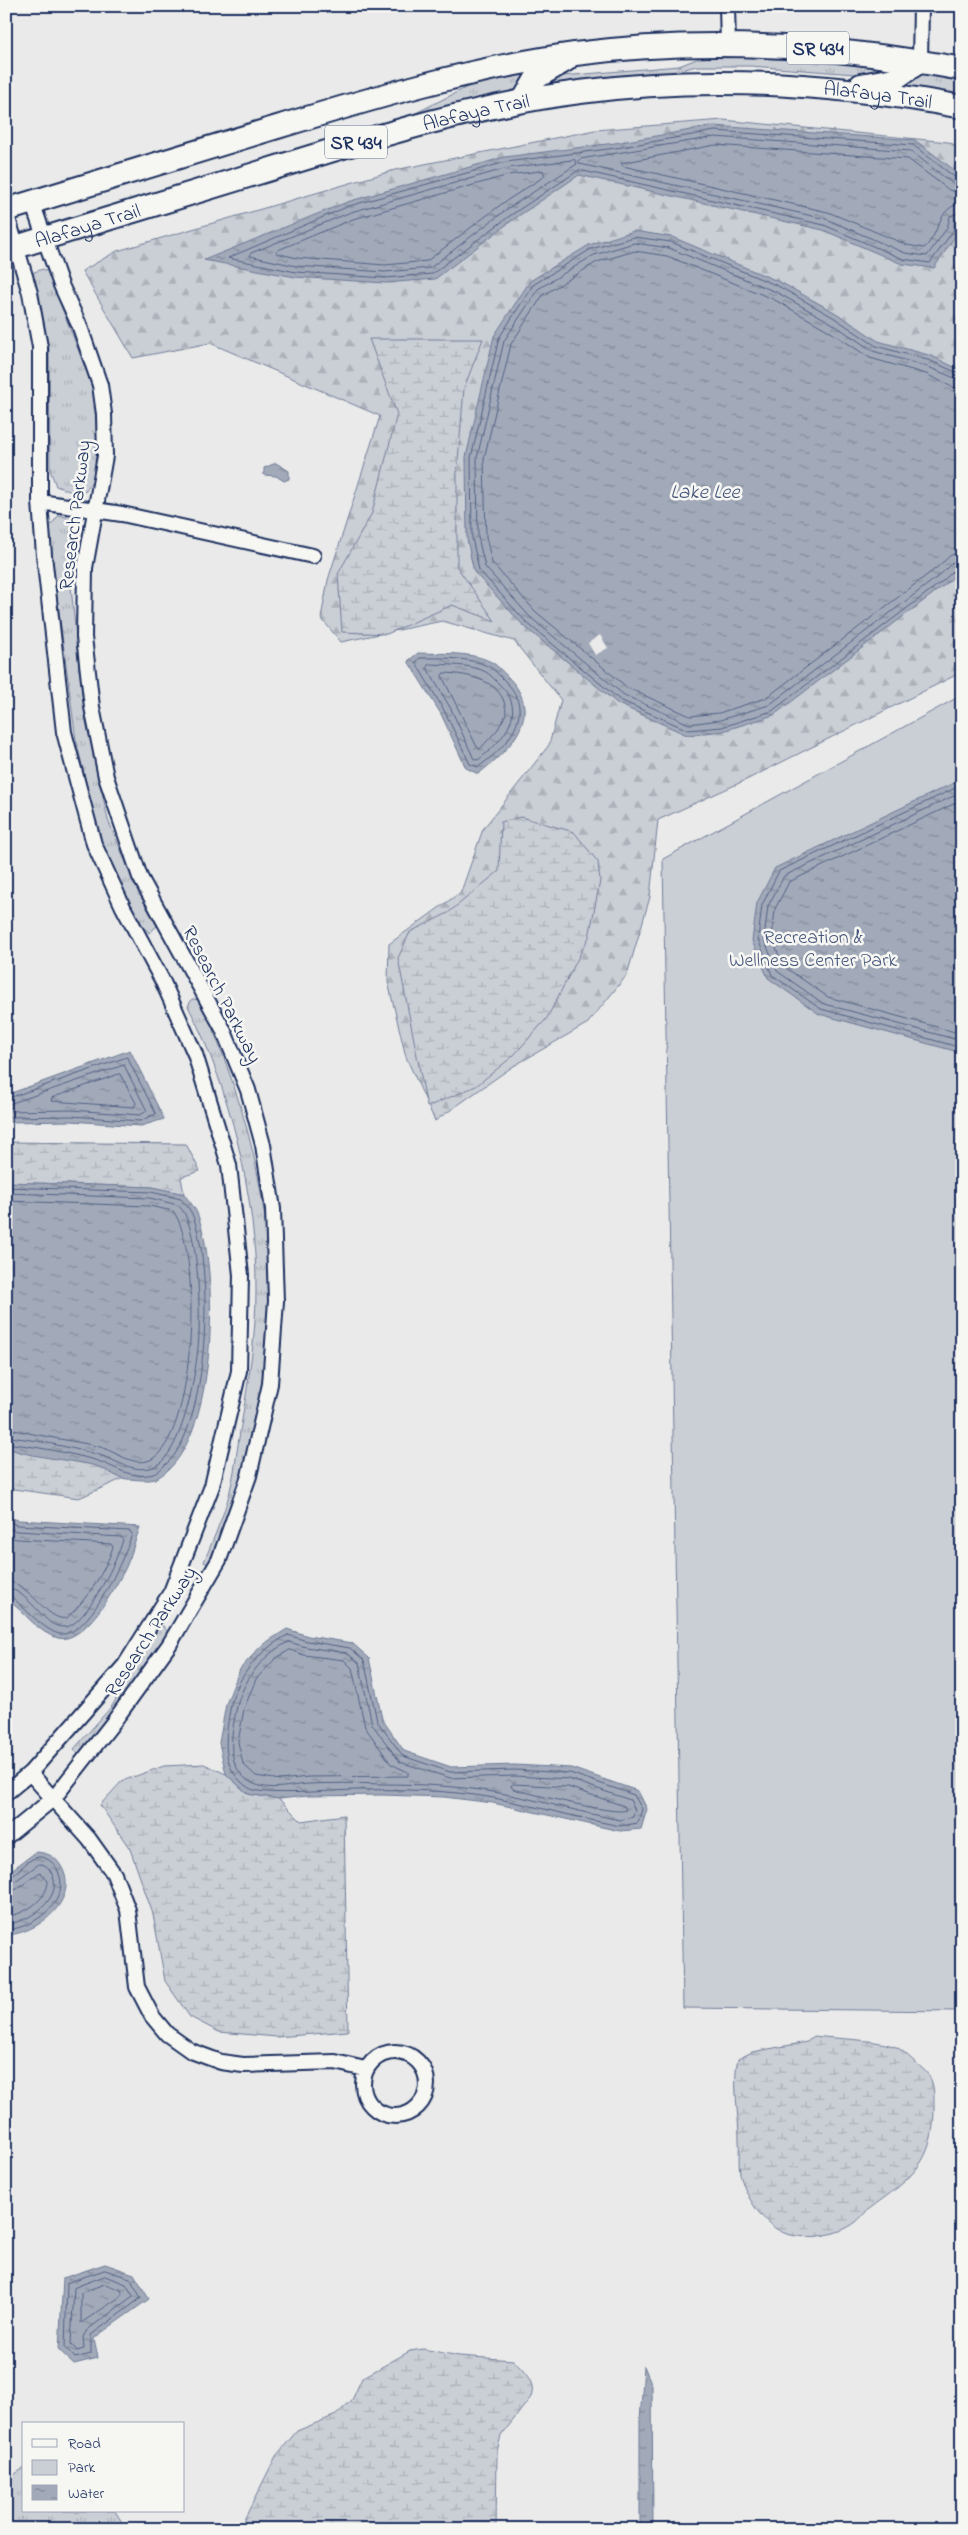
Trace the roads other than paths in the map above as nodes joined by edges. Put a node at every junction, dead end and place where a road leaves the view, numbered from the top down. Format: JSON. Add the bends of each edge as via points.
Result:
{"nodes":[{"id":1,"x":727,"y":6,"type":"edge"},
{"id":2,"x":921,"y":6,"type":"edge"},
{"id":3,"x":728,"y":45,"type":"junction"},
{"id":4,"x":575,"y":54,"type":"junction"},
{"id":5,"x":920,"y":61,"type":"junction"},
{"id":6,"x":962,"y":69,"type":"edge"},
{"id":7,"x":838,"y":89,"type":"junction"},
{"id":8,"x":523,"y":101,"type":"junction"},
{"id":9,"x":962,"y":107,"type":"edge"},
{"id":10,"x":32,"y":202,"type":"junction"},
{"id":11,"x":6,"y":211,"type":"edge"},
{"id":12,"x":45,"y":238,"type":"junction"},
{"id":13,"x":11,"y":248,"type":"edge"},
{"id":14,"x":40,"y":502,"type":"junction"},
{"id":15,"x":95,"y":510,"type":"junction"},
{"id":16,"x":313,"y":556,"type":"dead end"},
{"id":17,"x":30,"y":1773,"type":"junction"},
{"id":18,"x":6,"y":1793,"type":"edge"},
{"id":19,"x":54,"y":1798,"type":"junction"},
{"id":20,"x":6,"y":1837,"type":"edge"},
{"id":21,"x":365,"y":2069,"type":"junction"}],
"edges":[{"from":1,"to":3,"type":"street"},
{"from":2,"to":5,"type":"street"},
{"from":3,"to":4,"type":"main road","name":"Alafaya Trail","number":"SR 434"},
{"from":3,"to":5,"type":"main road","name":"Alafaya Trail","number":"SR 434","via":[[803,47]]},
{"from":4,"to":8,"type":"main road","via":[[537,77]]},
{"from":4,"to":10,"type":"main road","name":"Alafaya Trail","number":"SR 434","via":[[474,72],[371,98]]},
{"from":5,"to":6,"type":"main road","name":"Alafaya Trail","number":"SR 434"},
{"from":5,"to":7,"type":"main road","via":[[894,79]]},
{"from":7,"to":8,"type":"main road","name":"Alafaya Trail","number":"SR 434","via":[[737,83],[683,84],[579,92]]},
{"from":7,"to":9,"type":"main road","name":"Alafaya Trail","number":"SR 434"},
{"from":8,"to":12,"type":"main road","name":"Alafaya Trail","number":"SR 434","via":[[376,136]]},
{"from":10,"to":11,"type":"main road","name":"Alafaya Trail","number":"SR 434"},
{"from":10,"to":12,"type":"street","name":"Research Parkway"},
{"from":11,"to":13,"type":"street","name":"Research Parkway"},
{"from":12,"to":13,"type":"main road","name":"Alafaya Trail","number":"SR 434"},
{"from":12,"to":15,"type":"street","name":"Research Parkway","via":[[100,385],[105,456]]},
{"from":13,"to":14,"type":"street","name":"Research Parkway","via":[[36,318],[40,347]]},
{"from":14,"to":15,"type":"street"},
{"from":14,"to":17,"type":"street","name":"Research Parkway","via":[[64,732],[94,844],[195,1054],[229,1165],[241,1275],[239,1371],[212,1486],[171,1592],[125,1664]]},
{"from":15,"to":16,"type":"street"},
{"from":15,"to":19,"type":"street","name":"Research Parkway","via":[[84,568],[84,637],[92,707],[106,777],[140,877],[224,1029],[248,1090],[263,1145],[273,1209],[276,1301],[270,1384],[249,1476],[219,1560],[169,1645]]},
{"from":17,"to":18,"type":"street","name":"Research Parkway"},
{"from":17,"to":19,"type":"street"},
{"from":19,"to":20,"type":"street","name":"Research Parkway"},
{"from":19,"to":21,"type":"street","via":[[114,1874],[128,1910],[137,1987],[152,2016],[167,2034],[191,2051],[221,2062],[243,2065],[335,2062]]},
{"from":21,"to":21,"type":"street","via":[[363,2090],[374,2108],[382,2114],[403,2115],[419,2105],[424,2097],[427,2078],[424,2068],[407,2053],[384,2052]]}]}
